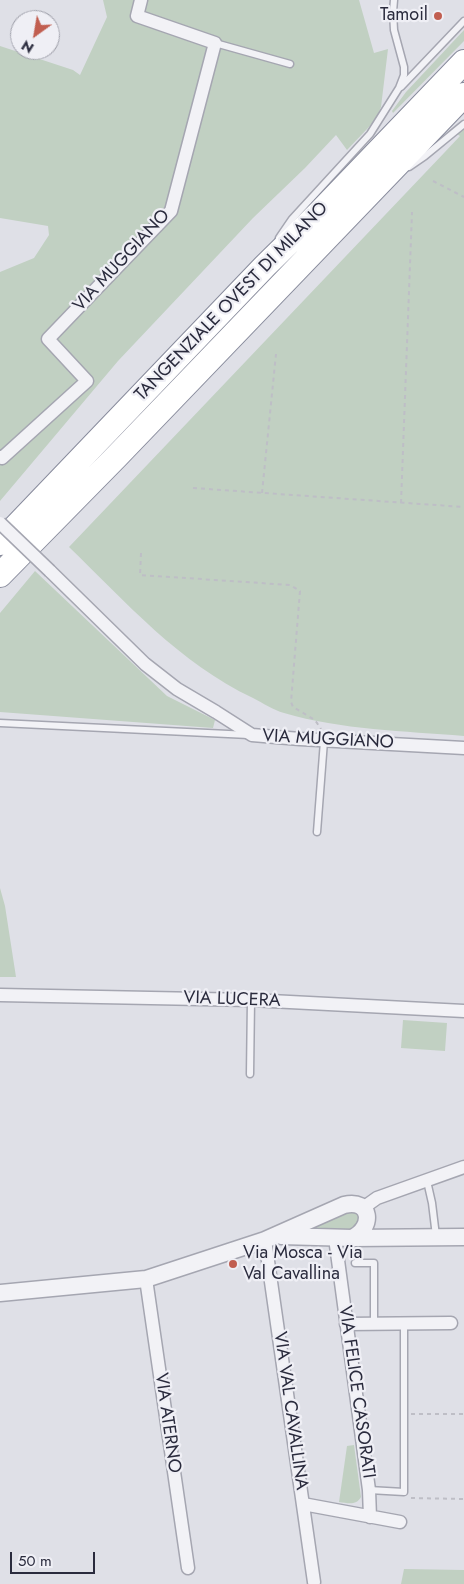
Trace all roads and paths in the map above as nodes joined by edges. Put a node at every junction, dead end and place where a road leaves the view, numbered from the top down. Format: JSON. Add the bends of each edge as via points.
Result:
{"nodes":[{"id":1,"x":141,"y":0,"type":"edge"},
{"id":2,"x":394,"y":0,"type":"edge"},
{"id":3,"x":464,"y":21,"type":"edge"},
{"id":4,"x":216,"y":43,"type":"junction"},
{"id":5,"x":464,"y":62,"type":"edge"},
{"id":6,"x":290,"y":64,"type":"dead end"},
{"id":7,"x":399,"y":88,"type":"junction"},
{"id":8,"x":464,"y":95,"type":"edge"},
{"id":9,"x":464,"y":124,"type":"edge"},
{"id":10,"x":405,"y":170,"type":"dead end"},
{"id":11,"x":433,"y":181,"type":"dead end"},
{"id":12,"x":464,"y":197,"type":"edge"},
{"id":13,"x":412,"y":212,"type":"dead end"},
{"id":14,"x":278,"y":241,"type":"dead end"},
{"id":15,"x":276,"y":354,"type":"dead end"},
{"id":16,"x":0,"y":457,"type":"edge"},
{"id":17,"x":193,"y":488,"type":"dead end"},
{"id":18,"x":262,"y":493,"type":"junction"},
{"id":19,"x":402,"y":503,"type":"junction"},
{"id":20,"x":464,"y":507,"type":"edge"},
{"id":21,"x":0,"y":523,"type":"edge"},
{"id":22,"x":0,"y":543,"type":"edge"},
{"id":23,"x":141,"y":553,"type":"dead end"},
{"id":24,"x":0,"y":575,"type":"edge"},
{"id":25,"x":0,"y":723,"type":"edge"},
{"id":26,"x":252,"y":735,"type":"junction"},
{"id":27,"x":324,"y":741,"type":"junction"},
{"id":28,"x":464,"y":748,"type":"edge"},
{"id":29,"x":317,"y":832,"type":"dead end"},
{"id":30,"x":0,"y":995,"type":"edge"},
{"id":31,"x":251,"y":1000,"type":"junction"},
{"id":32,"x":464,"y":1011,"type":"edge"},
{"id":33,"x":250,"y":1074,"type":"dead end"},
{"id":34,"x":464,"y":1167,"type":"edge"},
{"id":35,"x":427,"y":1181,"type":"junction"},
{"id":36,"x":365,"y":1214,"type":"junction"},
{"id":37,"x":414,"y":1237,"type":"junction"},
{"id":38,"x":436,"y":1237,"type":"junction"},
{"id":39,"x":464,"y":1237,"type":"edge"},
{"id":40,"x":271,"y":1238,"type":"junction"},
{"id":41,"x":343,"y":1238,"type":"junction"},
{"id":42,"x":355,"y":1263,"type":"dead end"},
{"id":43,"x":146,"y":1279,"type":"junction"},
{"id":44,"x":0,"y":1292,"type":"edge"},
{"id":45,"x":374,"y":1323,"type":"junction"},
{"id":46,"x":404,"y":1323,"type":"junction"},
{"id":47,"x":451,"y":1323,"type":"dead end"},
{"id":48,"x":346,"y":1324,"type":"junction"},
{"id":49,"x":404,"y":1414,"type":"junction"},
{"id":50,"x":464,"y":1414,"type":"edge"},
{"id":51,"x":369,"y":1490,"type":"junction"},
{"id":52,"x":411,"y":1498,"type":"dead end"},
{"id":53,"x":464,"y":1499,"type":"edge"},
{"id":54,"x":303,"y":1504,"type":"junction"},
{"id":55,"x":370,"y":1517,"type":"junction"},
{"id":56,"x":400,"y":1522,"type":"dead end"},
{"id":57,"x":188,"y":1568,"type":"dead end"},
{"id":58,"x":314,"y":1582,"type":"dead end"}],
"edges":[{"from":1,"to":4,"type":"street","via":[[136,16]]},
{"from":2,"to":7,"type":"lane","via":[[394,30],[404,66]]},
{"from":3,"to":7,"type":"lane"},
{"from":4,"to":6,"type":"lane"},
{"from":4,"to":16,"type":"street","name":"VIA MUGGIANO","via":[[171,211],[48,339],[87,381]]},
{"from":5,"to":22,"type":"highway","name":"TANGENZIALE OVEST DI MILANO","via":[[320,212],[269,257]]},
{"from":7,"to":14,"type":"lane","via":[[370,134],[292,219]]},
{"from":8,"to":24,"type":"highway","name":"TANGENZIALE OVEST DI MILANO","via":[[389,177]]},
{"from":9,"to":10,"type":"lane"},
{"from":11,"to":12,"type":"path"},
{"from":13,"to":19,"type":"path"},
{"from":15,"to":18,"type":"path"},
{"from":17,"to":18,"type":"path"},
{"from":18,"to":19,"type":"path"},
{"from":19,"to":20,"type":"path"},
{"from":21,"to":26,"type":"street","name":"VIA MUGGIANO","bridge":true,"via":[[145,664],[177,689]]},
{"from":23,"to":27,"type":"path","via":[[140,575],[290,585],[300,591],[291,702],[297,710],[316,720]]},
{"from":25,"to":26,"type":"lane"},
{"from":26,"to":27,"type":"street","name":"VIA MUGGIANO"},
{"from":27,"to":28,"type":"street","name":"VIA MUGGIANO"},
{"from":27,"to":29,"type":"lane"},
{"from":30,"to":31,"type":"street","name":"VIA LUCERA"},
{"from":31,"to":32,"type":"street","name":"VIA LUCERA"},
{"from":31,"to":33,"type":"lane"},
{"from":34,"to":35,"type":"street"},
{"from":35,"to":36,"type":"street","via":[[377,1198]]},
{"from":35,"to":38,"type":"lane"},
{"from":36,"to":37,"type":"street","via":[[383,1230]]},
{"from":36,"to":40,"type":"street","via":[[352,1203],[344,1205]]},
{"from":36,"to":41,"type":"street","via":[[363,1231]]},
{"from":37,"to":38,"type":"street"},
{"from":37,"to":41,"type":"street"},
{"from":38,"to":39,"type":"street"},
{"from":40,"to":41,"type":"street"},
{"from":40,"to":43,"type":"street"},
{"from":40,"to":54,"type":"street","name":"VIA VAL CAVALLINA"},
{"from":41,"to":48,"type":"street","name":"VIA FELICE CASORATI"},
{"from":42,"to":45,"type":"lane","via":[[374,1263]]},
{"from":43,"to":44,"type":"street"},
{"from":43,"to":57,"type":"street","name":"VIA ATERNO"},
{"from":45,"to":46,"type":"street"},
{"from":45,"to":48,"type":"street"},
{"from":46,"to":47,"type":"street"},
{"from":46,"to":49,"type":"lane"},
{"from":48,"to":51,"type":"street","name":"VIA FELICE CASORATI"},
{"from":49,"to":50,"type":"path"},
{"from":49,"to":51,"type":"lane","via":[[404,1492]]},
{"from":51,"to":55,"type":"street","name":"VIA FELICE CASORATI"},
{"from":52,"to":53,"type":"path"},
{"from":54,"to":55,"type":"street"},
{"from":54,"to":58,"type":"street","name":"VIA VAL CAVALLINA"},
{"from":55,"to":56,"type":"street"}]}
